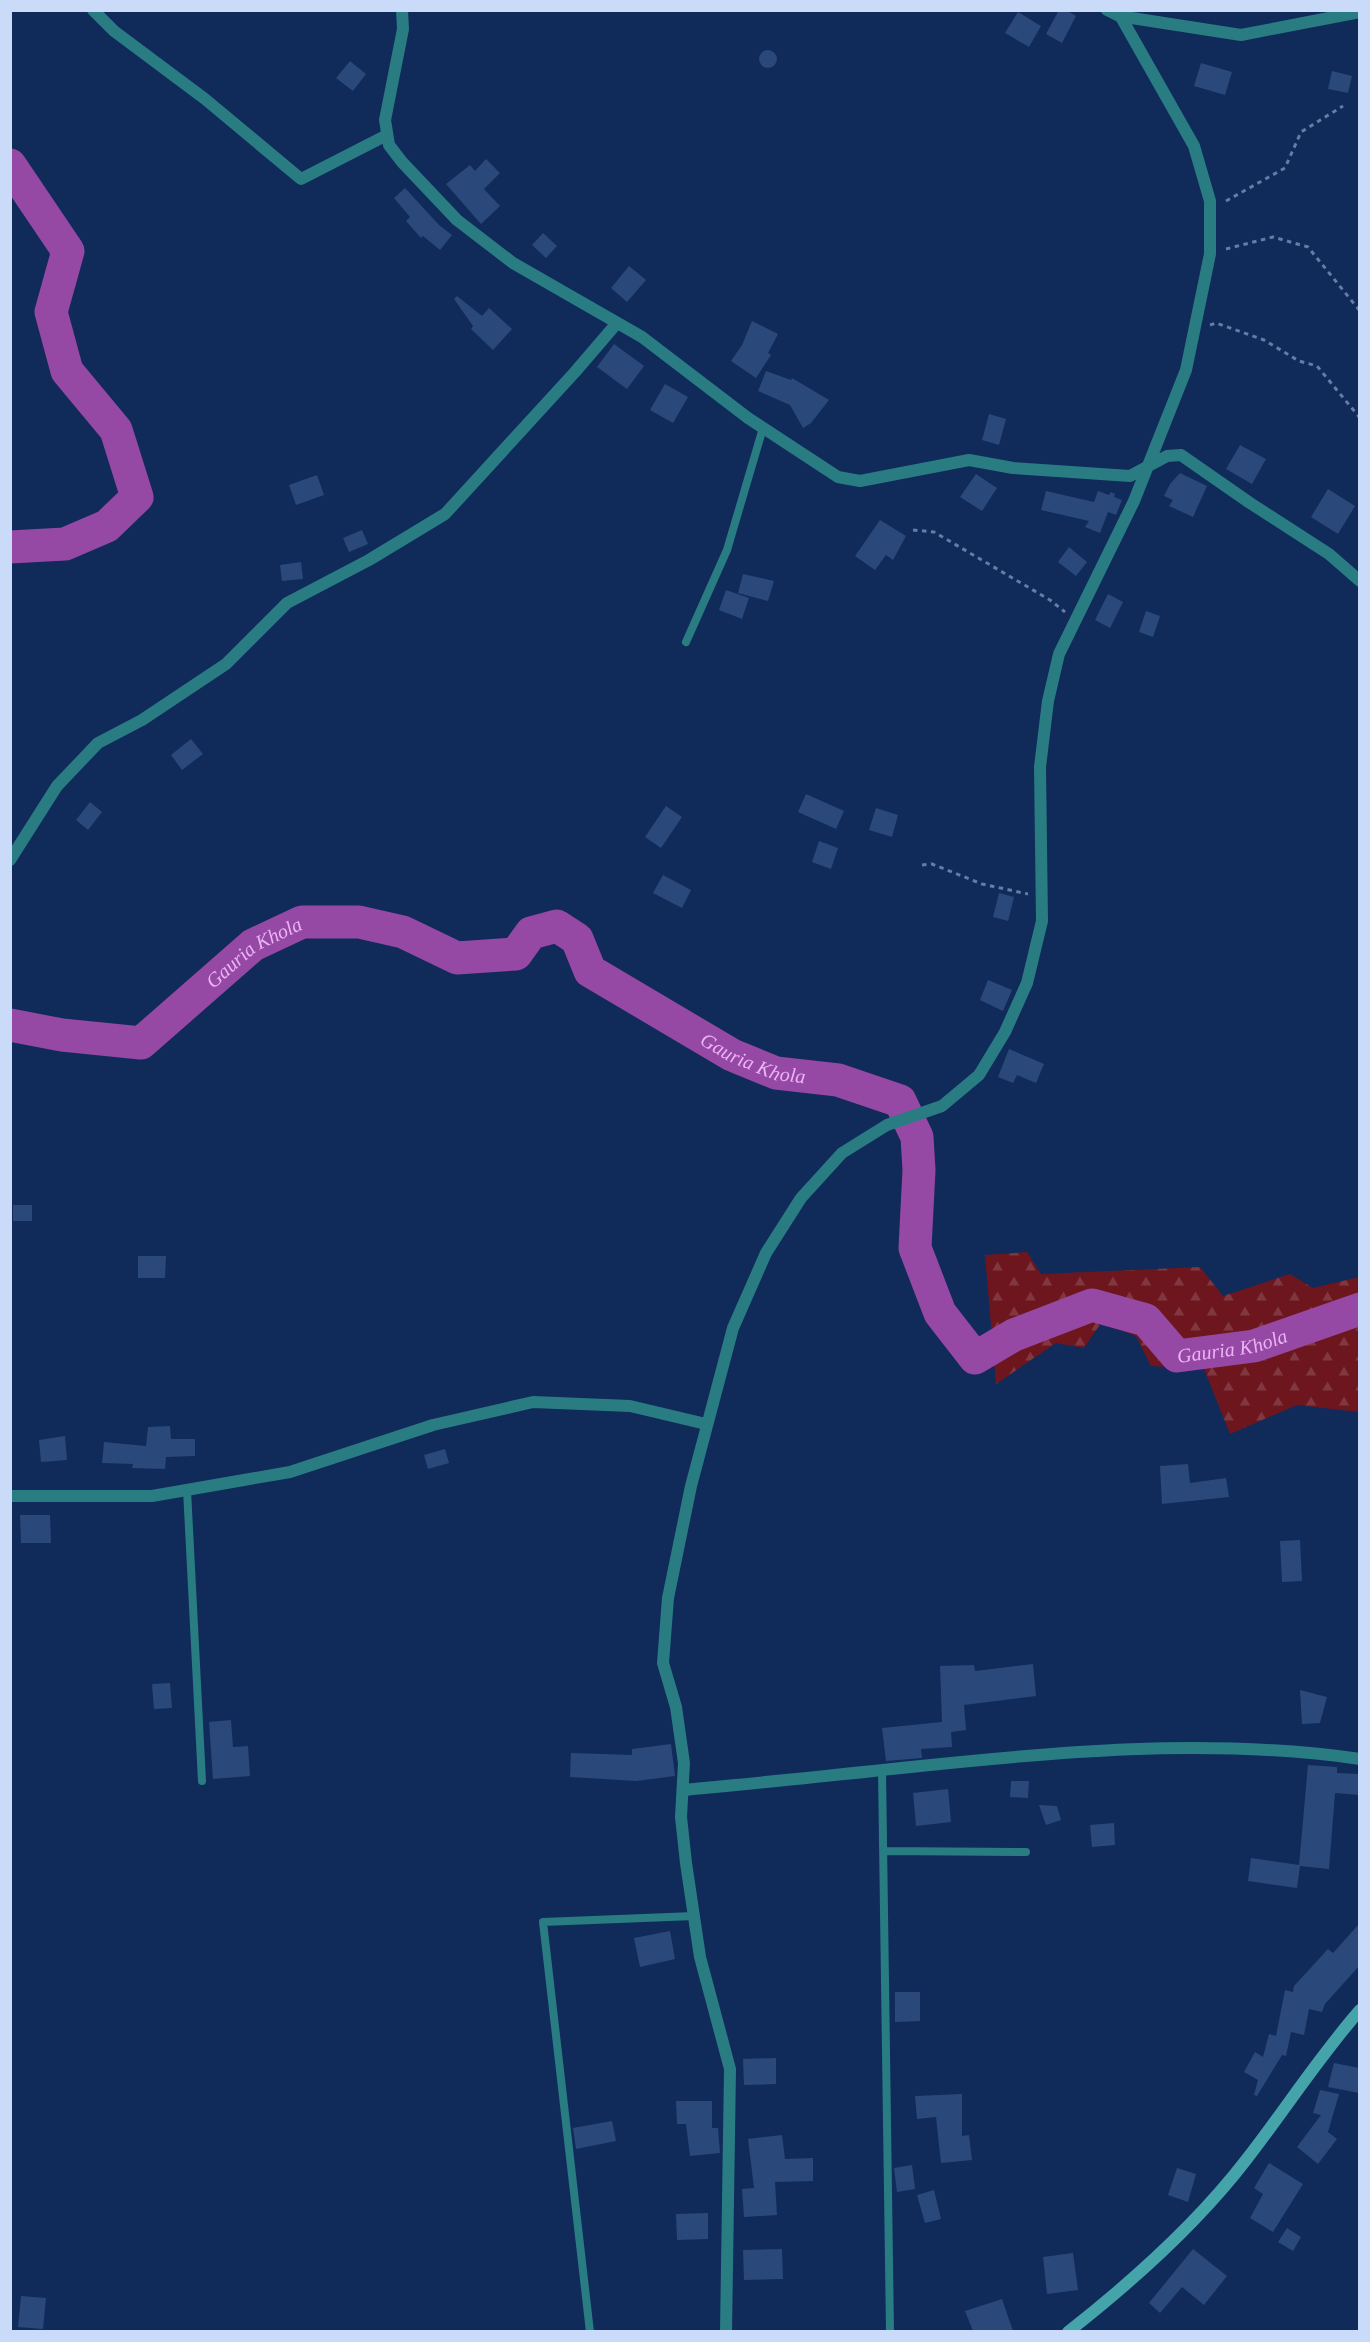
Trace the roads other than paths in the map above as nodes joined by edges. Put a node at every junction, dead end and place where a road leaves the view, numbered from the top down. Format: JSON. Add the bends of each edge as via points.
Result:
{"nodes":[{"id":1,"x":93,"y":10,"type":"edge"},
{"id":2,"x":402,"y":10,"type":"edge"},
{"id":3,"x":1107,"y":10,"type":"edge"},
{"id":4,"x":1359,"y":12,"type":"edge"},
{"id":5,"x":1118,"y":13,"type":"edge"},
{"id":6,"x":387,"y":135,"type":"junction"},
{"id":7,"x":617,"y":322,"type":"junction"},
{"id":8,"x":763,"y":428,"type":"junction"},
{"id":9,"x":1150,"y":463,"type":"junction"},
{"id":10,"x":1359,"y":581,"type":"edge"},
{"id":11,"x":686,"y":642,"type":"dead end"},
{"id":12,"x":10,"y":860,"type":"edge"},
{"id":13,"x":706,"y":1424,"type":"junction"},
{"id":14,"x":187,"y":1490,"type":"junction"},
{"id":15,"x":10,"y":1496,"type":"edge"},
{"id":16,"x":1359,"y":1759,"type":"edge"},
{"id":17,"x":882,"y":1771,"type":"junction"},
{"id":18,"x":202,"y":1781,"type":"dead end"},
{"id":19,"x":684,"y":1790,"type":"junction"},
{"id":20,"x":884,"y":1851,"type":"junction"},
{"id":21,"x":1026,"y":1852,"type":"dead end"},
{"id":22,"x":693,"y":1916,"type":"junction"},
{"id":23,"x":1359,"y":2010,"type":"edge"},
{"id":24,"x":590,"y":2331,"type":"edge"},
{"id":25,"x":726,"y":2331,"type":"edge"},
{"id":26,"x":890,"y":2331,"type":"edge"},
{"id":27,"x":1068,"y":2331,"type":"edge"}],
"edges":[{"from":1,"to":6,"type":"street","via":[[114,31],[205,99],[301,179]]},
{"from":2,"to":6,"type":"street","via":[[385,120]]},
{"from":3,"to":5,"type":"street"},
{"from":4,"to":5,"type":"street","via":[[1241,35]]},
{"from":5,"to":9,"type":"street","via":[[1194,146],[1212,219],[1210,254],[1186,370]]},
{"from":6,"to":7,"type":"street","via":[[389,145],[402,162],[457,220],[513,263]]},
{"from":7,"to":8,"type":"street"},
{"from":7,"to":12,"type":"street","via":[[445,514],[287,603],[226,664],[142,720],[98,743],[57,786]]},
{"from":8,"to":9,"type":"street","via":[[838,477],[860,480],[969,460],[1108,476],[1130,476]]},
{"from":8,"to":11,"type":"lane","via":[[727,550]]},
{"from":9,"to":10,"type":"street","via":[[1181,455],[1329,554]]},
{"from":9,"to":13,"type":"street","via":[[1059,654],[1040,767],[1042,921],[1027,983],[1005,1032],[979,1075],[942,1106],[887,1125],[842,1153],[801,1198],[766,1253],[733,1328]]},
{"from":13,"to":14,"type":"street","via":[[630,1406],[533,1402],[433,1425],[290,1472]]},
{"from":13,"to":19,"type":"street","via":[[668,1598],[663,1663],[680,1730]]},
{"from":14,"to":15,"type":"street","via":[[152,1496]]},
{"from":14,"to":18,"type":"lane"},
{"from":16,"to":17,"type":"street","via":[[1221,1749],[1120,1751],[1016,1756]]},
{"from":17,"to":19,"type":"street"},
{"from":17,"to":20,"type":"lane"},
{"from":19,"to":22,"type":"street","via":[[681,1817]]},
{"from":20,"to":21,"type":"lane"},
{"from":20,"to":26,"type":"lane"},
{"from":22,"to":24,"type":"lane","via":[[543,1922]]},
{"from":22,"to":25,"type":"street","via":[[730,2069]]},
{"from":23,"to":27,"type":"street","via":[[1245,2161],[1182,2233],[1109,2300]]}]}
